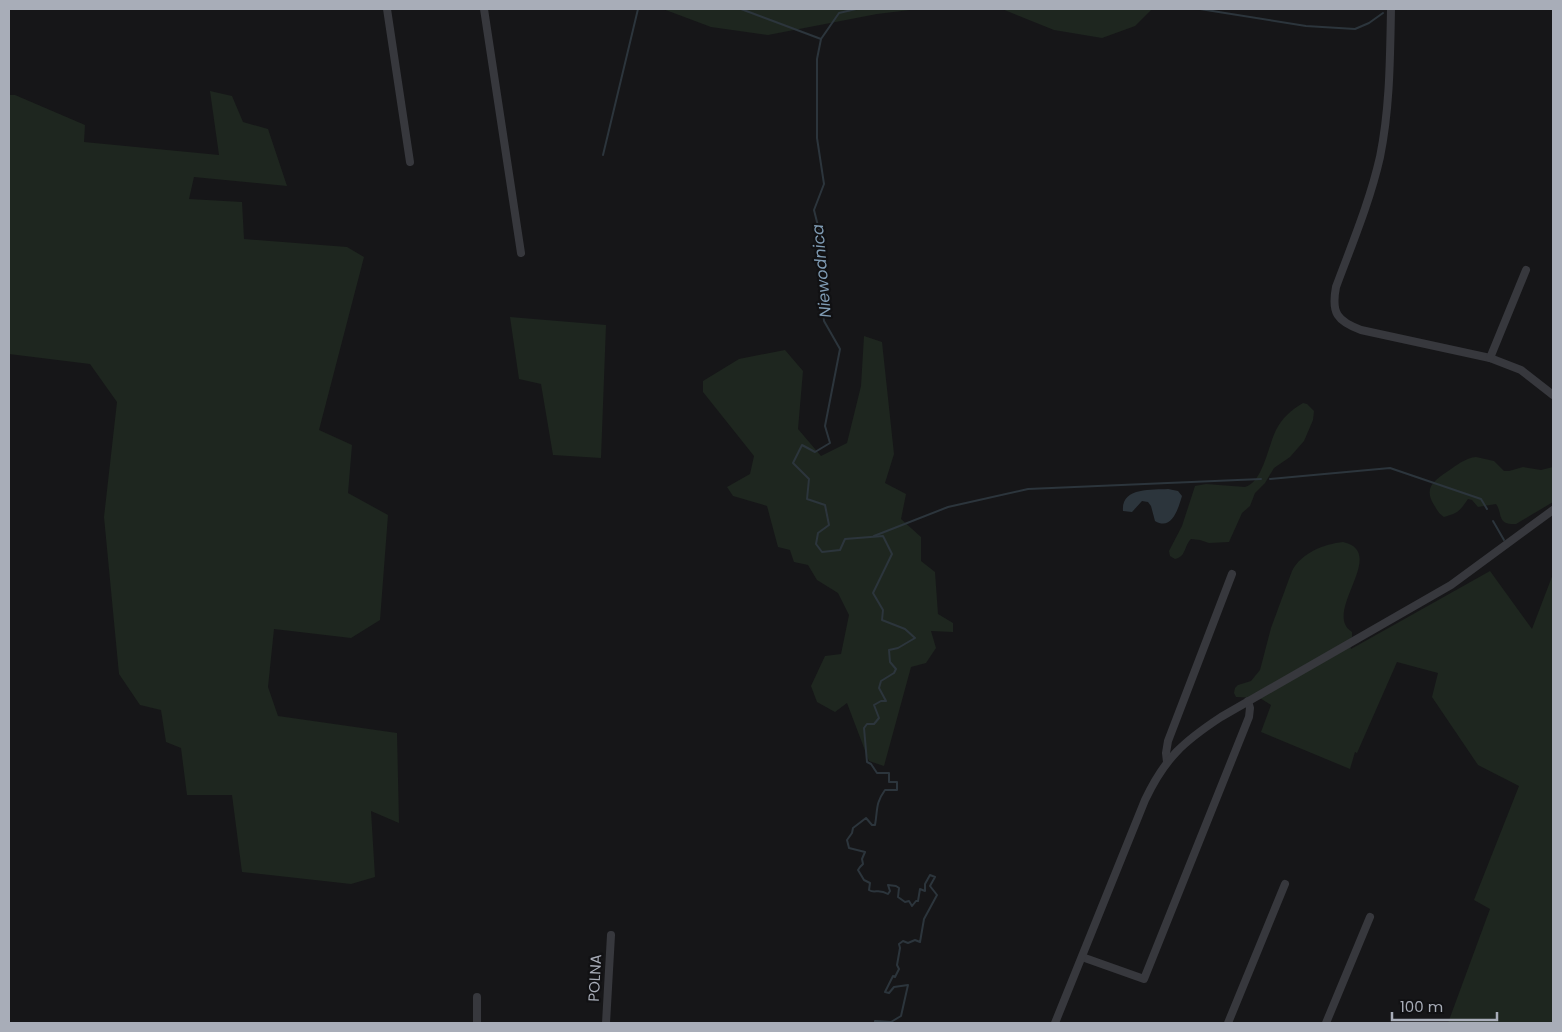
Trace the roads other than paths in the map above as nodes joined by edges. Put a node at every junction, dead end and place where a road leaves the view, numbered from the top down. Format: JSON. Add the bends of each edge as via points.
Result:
{"nodes":[{"id":1,"x":387,"y":9,"type":"edge"},
{"id":2,"x":484,"y":9,"type":"edge"},
{"id":3,"x":1391,"y":9,"type":"edge"},
{"id":4,"x":410,"y":162,"type":"dead end"},
{"id":5,"x":521,"y":253,"type":"dead end"},
{"id":6,"x":1526,"y":270,"type":"dead end"},
{"id":7,"x":1490,"y":358,"type":"junction"},
{"id":8,"x":1553,"y":395,"type":"edge"},
{"id":9,"x":1553,"y":510,"type":"edge"},
{"id":10,"x":1232,"y":574,"type":"dead end"},
{"id":11,"x":1248,"y":701,"type":"junction"},
{"id":12,"x":1167,"y":762,"type":"junction"},
{"id":13,"x":1285,"y":884,"type":"dead end"},
{"id":14,"x":1370,"y":917,"type":"dead end"},
{"id":15,"x":611,"y":935,"type":"dead end"},
{"id":16,"x":1082,"y":957,"type":"junction"},
{"id":17,"x":477,"y":997,"type":"dead end"},
{"id":18,"x":477,"y":1023,"type":"edge"},
{"id":19,"x":606,"y":1023,"type":"edge"},
{"id":20,"x":1055,"y":1023,"type":"edge"},
{"id":21,"x":1228,"y":1023,"type":"edge"},
{"id":22,"x":1326,"y":1023,"type":"edge"}],
"edges":[{"from":1,"to":4,"type":"street"},
{"from":2,"to":5,"type":"street"},
{"from":3,"to":7,"type":"street","via":[[1389,95],[1380,156],[1336,287],[1335,311],[1347,325],[1361,330]]},
{"from":6,"to":7,"type":"street"},
{"from":7,"to":8,"type":"street","via":[[1521,370]]},
{"from":9,"to":11,"type":"street","via":[[1451,585]]},
{"from":10,"to":12,"type":"street","via":[[1168,741]]},
{"from":11,"to":12,"type":"street","via":[[1196,733]]},
{"from":11,"to":16,"type":"street","via":[[1250,717],[1144,979]]},
{"from":12,"to":16,"type":"street","via":[[1145,800]]},
{"from":13,"to":21,"type":"street"},
{"from":14,"to":22,"type":"street"},
{"from":15,"to":19,"type":"street","name":"POLNA"},
{"from":16,"to":20,"type":"street"},
{"from":17,"to":18,"type":"street"}]}
